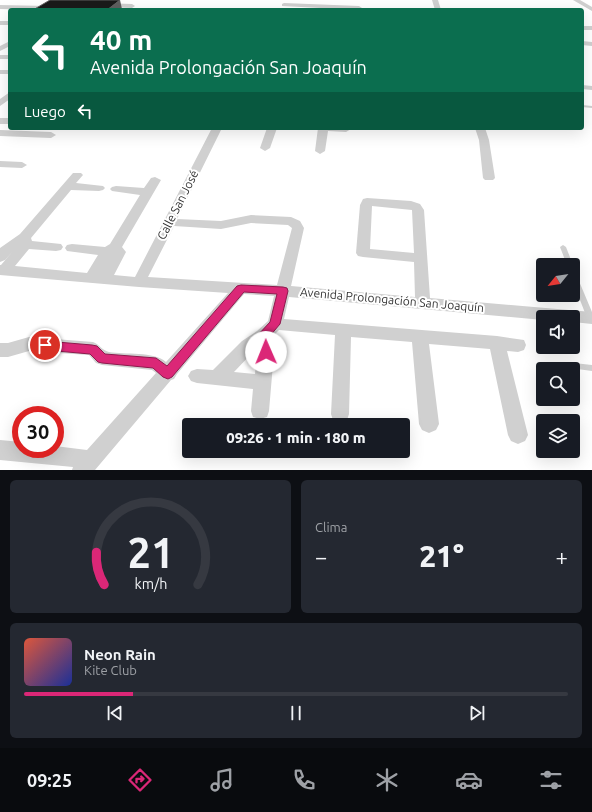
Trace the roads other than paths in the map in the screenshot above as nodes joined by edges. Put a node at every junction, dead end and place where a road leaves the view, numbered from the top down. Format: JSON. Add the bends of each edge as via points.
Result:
{"nodes":[{"id":1,"x":84,"y":0,"type":"edge"},
{"id":2,"x":576,"y":0,"type":"edge"},
{"id":3,"x":284,"y":5,"type":"edge"},
{"id":4,"x":0,"y":7,"type":"edge"},
{"id":5,"x":132,"y":7,"type":"edge"},
{"id":6,"x":12,"y":8,"type":"joint"},
{"id":7,"x":46,"y":8,"type":"edge"},
{"id":8,"x":359,"y":8,"type":"dead end"},
{"id":9,"x":592,"y":9,"type":"edge"},
{"id":10,"x":6,"y":91,"type":"edge"},
{"id":11,"x":0,"y":102,"type":"edge"},
{"id":12,"x":216,"y":130,"type":"edge"},
{"id":13,"x":271,"y":130,"type":"edge"},
{"id":14,"x":324,"y":130,"type":"edge"},
{"id":15,"x":481,"y":130,"type":"edge"},
{"id":16,"x":0,"y":133,"type":"edge"},
{"id":17,"x":51,"y":135,"type":"dead end"},
{"id":18,"x":266,"y":148,"type":"dead end"},
{"id":19,"x":320,"y":151,"type":"dead end"},
{"id":20,"x":0,"y":164,"type":"edge"},
{"id":21,"x":22,"y":165,"type":"dead end"},
{"id":22,"x":77,"y":175,"type":"dead end"},
{"id":23,"x":489,"y":178,"type":"dead end"},
{"id":24,"x":155,"y":180,"type":"dead end"},
{"id":25,"x":68,"y":186,"type":"junction"},
{"id":26,"x":99,"y":188,"type":"dead end"},
{"id":27,"x":116,"y":190,"type":"dead end"},
{"id":28,"x":148,"y":192,"type":"junction"},
{"id":29,"x":170,"y":222,"type":"junction"},
{"id":30,"x":21,"y":242,"type":"junction"},
{"id":31,"x":56,"y":247,"type":"dead end"},
{"id":32,"x":563,"y":247,"type":"dead end"},
{"id":33,"x":72,"y":248,"type":"dead end"},
{"id":34,"x":114,"y":250,"type":"junction"},
{"id":35,"x":420,"y":258,"type":"junction"},
{"id":36,"x":567,"y":258,"type":"edge"},
{"id":37,"x":2,"y":266,"type":"edge"},
{"id":38,"x":98,"y":278,"type":"junction"},
{"id":39,"x":139,"y":282,"type":"junction"},
{"id":40,"x":241,"y":288,"type":"junction"},
{"id":41,"x":283,"y":291,"type":"junction"},
{"id":42,"x":580,"y":291,"type":"edge"},
{"id":43,"x":423,"y":303,"type":"junction"},
{"id":44,"x":591,"y":318,"type":"edge"},
{"id":45,"x":269,"y":330,"type":"junction"},
{"id":46,"x":343,"y":330,"type":"junction"},
{"id":47,"x":420,"y":336,"type":"junction"},
{"id":48,"x":497,"y":343,"type":"junction"},
{"id":49,"x":518,"y":345,"type":"dead end"},
{"id":50,"x":0,"y":350,"type":"edge"},
{"id":51,"x":580,"y":367,"type":"edge"},
{"id":52,"x":592,"y":368,"type":"edge"},
{"id":53,"x":168,"y":374,"type":"junction"},
{"id":54,"x":197,"y":376,"type":"dead end"},
{"id":55,"x":217,"y":378,"type":"junction"},
{"id":56,"x":262,"y":382,"type":"junction"},
{"id":57,"x":260,"y":411,"type":"dead end"},
{"id":58,"x":340,"y":414,"type":"dead end"},
{"id":59,"x":429,"y":424,"type":"dead end"},
{"id":60,"x":518,"y":434,"type":"dead end"},
{"id":61,"x":0,"y":450,"type":"edge"},
{"id":62,"x":85,"y":466,"type":"edge"}],
"edges":[{"from":1,"to":5,"type":"street","via":[[101,5]]},
{"from":2,"to":9,"type":"street"},
{"from":3,"to":8,"type":"street"},
{"from":4,"to":6,"type":"street"},
{"from":6,"to":7,"type":"street"},
{"from":10,"to":11,"type":"street"},
{"from":12,"to":29,"type":"street","name":"Calle San José"},
{"from":13,"to":18,"type":"street"},
{"from":14,"to":19,"type":"street"},
{"from":15,"to":23,"type":"street"},
{"from":16,"to":17,"type":"street"},
{"from":20,"to":21,"type":"street"},
{"from":22,"to":25,"type":"street"},
{"from":24,"to":28,"type":"street"},
{"from":25,"to":26,"type":"street"},
{"from":25,"to":30,"type":"street"},
{"from":27,"to":28,"type":"street"},
{"from":28,"to":34,"type":"street"},
{"from":29,"to":39,"type":"street","name":"Calle San José"},
{"from":29,"to":41,"type":"street","via":[[221,225],[251,219],[296,224],[298,228]]},
{"from":30,"to":31,"type":"street"},
{"from":30,"to":37,"type":"street"},
{"from":32,"to":36,"type":"lane"},
{"from":33,"to":34,"type":"street"},
{"from":34,"to":38,"type":"street"},
{"from":35,"to":35,"type":"street","via":[[363,253],[367,202],[416,207]]},
{"from":35,"to":43,"type":"street"},
{"from":37,"to":38,"type":"street","name":"Avenida Prolongación San Joaquín"},
{"from":38,"to":39,"type":"street","name":"Avenida Prolongación San Joaquín"},
{"from":39,"to":40,"type":"street","name":"Avenida Prolongación San Joaquín"},
{"from":40,"to":41,"type":"street","name":"Avenida Prolongación San Joaquín"},
{"from":40,"to":53,"type":"street"},
{"from":41,"to":43,"type":"street","name":"Avenida Prolongación San Joaquín"},
{"from":41,"to":45,"type":"street"},
{"from":42,"to":44,"type":"lane"},
{"from":43,"to":44,"type":"street","name":"Avenida Prolongación San Joaquín"},
{"from":45,"to":46,"type":"street"},
{"from":45,"to":55,"type":"street","via":[[248,346]]},
{"from":45,"to":56,"type":"street"},
{"from":46,"to":47,"type":"street"},
{"from":46,"to":58,"type":"street"},
{"from":47,"to":48,"type":"street"},
{"from":47,"to":59,"type":"street"},
{"from":48,"to":49,"type":"street"},
{"from":48,"to":60,"type":"street"},
{"from":50,"to":53,"type":"street","via":[[29,344],[92,349],[102,358],[156,363]]},
{"from":51,"to":52,"type":"lane"},
{"from":53,"to":62,"type":"street"},
{"from":54,"to":55,"type":"street"},
{"from":55,"to":56,"type":"street"},
{"from":56,"to":57,"type":"street"},
{"from":61,"to":62,"type":"street","via":[[83,458]]}]}
